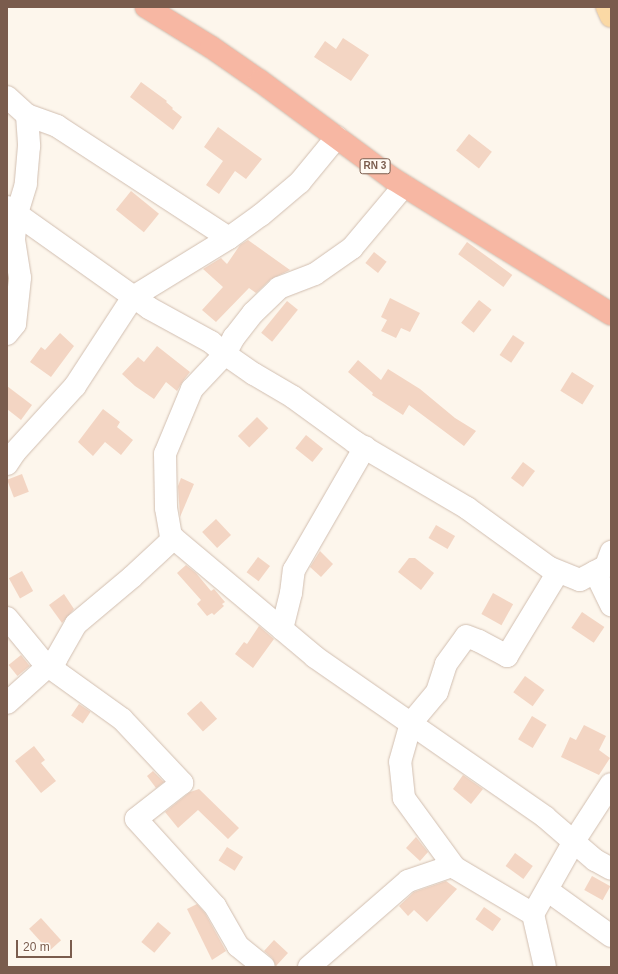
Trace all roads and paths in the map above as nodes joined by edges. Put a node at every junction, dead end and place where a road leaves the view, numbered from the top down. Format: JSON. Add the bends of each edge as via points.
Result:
{"nodes":[{"id":1,"x":146,"y":7,"type":"edge"},
{"id":2,"x":607,"y":7,"type":"edge"},
{"id":3,"x":611,"y":16,"type":"edge"},
{"id":4,"x":7,"y":96,"type":"edge"},
{"id":5,"x":27,"y":115,"type":"junction"},
{"id":6,"x":337,"y":138,"type":"junction"},
{"id":7,"x":404,"y":186,"type":"junction"},
{"id":8,"x":12,"y":210,"type":"edge"},
{"id":9,"x":229,"y":238,"type":"junction"},
{"id":10,"x":133,"y":297,"type":"junction"},
{"id":11,"x":611,"y":314,"type":"edge"},
{"id":12,"x":7,"y":334,"type":"edge"},
{"id":13,"x":225,"y":354,"type":"junction"},
{"id":14,"x":365,"y":447,"type":"junction"},
{"id":15,"x":7,"y":464,"type":"edge"},
{"id":16,"x":174,"y":538,"type":"junction"},
{"id":17,"x":611,"y":552,"type":"edge"},
{"id":18,"x":558,"y":572,"type":"junction"},
{"id":19,"x":595,"y":572,"type":"junction"},
{"id":20,"x":611,"y":605,"type":"edge"},
{"id":21,"x":7,"y":618,"type":"edge"},
{"id":22,"x":282,"y":629,"type":"junction"},
{"id":23,"x":48,"y":666,"type":"junction"},
{"id":24,"x":7,"y":703,"type":"edge"},
{"id":25,"x":411,"y":723,"type":"junction"},
{"id":26,"x":611,"y":784,"type":"edge"},
{"id":27,"x":574,"y":842,"type":"junction"},
{"id":28,"x":454,"y":868,"type":"junction"},
{"id":29,"x":611,"y":869,"type":"edge"},
{"id":30,"x":547,"y":890,"type":"junction"},
{"id":31,"x":533,"y":914,"type":"junction"},
{"id":32,"x":611,"y":936,"type":"edge"},
{"id":33,"x":264,"y":967,"type":"edge"},
{"id":34,"x":309,"y":967,"type":"edge"},
{"id":35,"x":545,"y":967,"type":"edge"}],
"edges":[{"from":1,"to":6,"type":"highway","number":"RN 3","via":[[223,55]]},
{"from":2,"to":3,"type":"main road"},
{"from":4,"to":5,"type":"street"},
{"from":5,"to":8,"type":"street","via":[[29,146],[26,184]]},
{"from":5,"to":9,"type":"street","via":[[57,126]]},
{"from":6,"to":7,"type":"highway","number":"RN 3"},
{"from":6,"to":9,"type":"street","via":[[300,182]]},
{"from":7,"to":11,"type":"highway","number":"RN 3"},
{"from":7,"to":13,"type":"street","via":[[352,248],[315,274],[279,288],[253,313],[234,337]]},
{"from":8,"to":10,"type":"street"},
{"from":8,"to":12,"type":"street","via":[[20,278],[15,324]]},
{"from":9,"to":10,"type":"street"},
{"from":10,"to":13,"type":"street","via":[[211,342]]},
{"from":10,"to":15,"type":"street","via":[[75,386]]},
{"from":13,"to":14,"type":"street"},
{"from":13,"to":16,"type":"street","via":[[192,389],[165,454],[166,508],[171,536]]},
{"from":14,"to":18,"type":"street","via":[[467,508]]},
{"from":14,"to":22,"type":"street","via":[[294,570]]},
{"from":16,"to":22,"type":"street"},
{"from":16,"to":23,"type":"street","via":[[76,624],[56,659]]},
{"from":17,"to":19,"type":"street","via":[[606,566]]},
{"from":18,"to":19,"type":"street","via":[[580,580]]},
{"from":18,"to":25,"type":"street","via":[[507,656],[466,636],[446,664],[437,692]]},
{"from":19,"to":20,"type":"street"},
{"from":21,"to":23,"type":"street"},
{"from":22,"to":25,"type":"street","via":[[315,657]]},
{"from":23,"to":24,"type":"street"},
{"from":23,"to":33,"type":"street","via":[[122,719],[182,783],[136,819],[214,906],[238,946]]},
{"from":25,"to":27,"type":"street","via":[[545,817]]},
{"from":25,"to":28,"type":"street","via":[[400,762],[404,798]]},
{"from":26,"to":27,"type":"street"},
{"from":27,"to":29,"type":"street","via":[[595,860]]},
{"from":27,"to":30,"type":"street"},
{"from":28,"to":31,"type":"street"},
{"from":28,"to":34,"type":"street","via":[[452,866],[408,881]]},
{"from":30,"to":31,"type":"street"},
{"from":30,"to":32,"type":"street"},
{"from":31,"to":35,"type":"street"}]}
